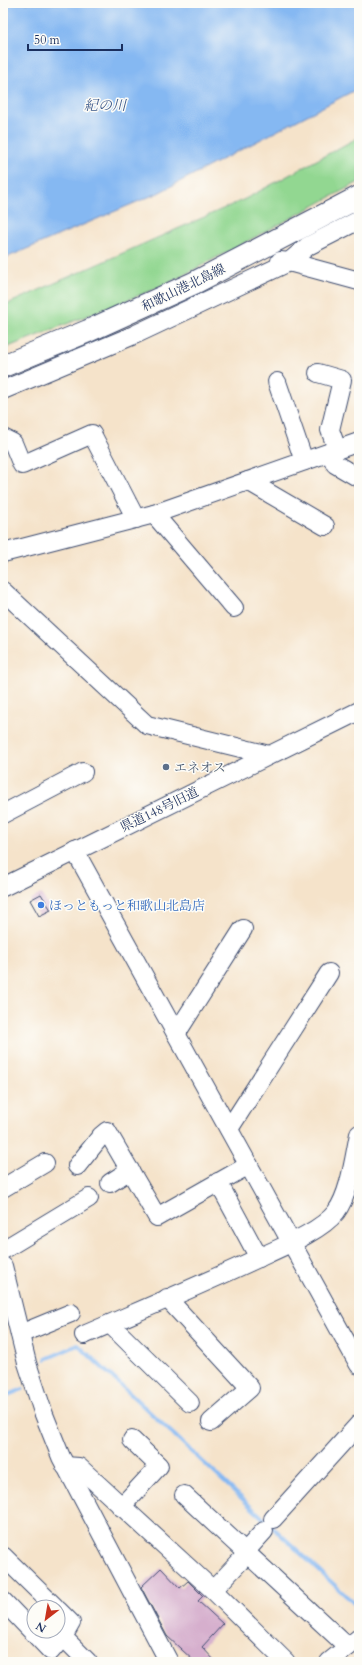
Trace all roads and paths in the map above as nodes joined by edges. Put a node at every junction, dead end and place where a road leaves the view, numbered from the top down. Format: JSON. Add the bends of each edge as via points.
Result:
{"nodes":[{"id":1,"x":359,"y":197,"type":"edge"},
{"id":2,"x":359,"y":220,"type":"edge"},
{"id":3,"x":289,"y":262,"type":"junction"},
{"id":4,"x":359,"y":281,"type":"edge"},
{"id":5,"x":194,"y":283,"type":"junction"},
{"id":6,"x":3,"y":366,"type":"edge"},
{"id":7,"x":318,"y":373,"type":"dead end"},
{"id":8,"x":277,"y":382,"type":"dead end"},
{"id":9,"x":3,"y":390,"type":"edge"},
{"id":10,"x":3,"y":438,"type":"edge"},
{"id":11,"x":359,"y":442,"type":"edge"},
{"id":12,"x":333,"y":451,"type":"junction"},
{"id":13,"x":304,"y":461,"type":"junction"},
{"id":14,"x":359,"y":478,"type":"edge"},
{"id":15,"x":248,"y":481,"type":"junction"},
{"id":16,"x":154,"y":514,"type":"junction"},
{"id":17,"x":136,"y":518,"type":"junction"},
{"id":18,"x":325,"y":526,"type":"dead end"},
{"id":19,"x":3,"y":553,"type":"edge"},
{"id":20,"x":3,"y":591,"type":"edge"},
{"id":21,"x":234,"y":608,"type":"dead end"},
{"id":22,"x":359,"y":711,"type":"edge"},
{"id":23,"x":269,"y":754,"type":"junction"},
{"id":24,"x":83,"y":772,"type":"dead end"},
{"id":25,"x":3,"y":814,"type":"edge"},
{"id":26,"x":75,"y":851,"type":"junction"},
{"id":27,"x":3,"y":887,"type":"edge"},
{"id":28,"x":243,"y":929,"type":"dead end"},
{"id":29,"x":329,"y":973,"type":"dead end"},
{"id":30,"x":176,"y":1034,"type":"junction"},
{"id":31,"x":229,"y":1129,"type":"junction"},
{"id":32,"x":359,"y":1134,"type":"edge"},
{"id":33,"x":45,"y":1162,"type":"dead end"},
{"id":34,"x":249,"y":1165,"type":"junction"},
{"id":35,"x":77,"y":1166,"type":"dead end"},
{"id":36,"x":130,"y":1170,"type":"junction"},
{"id":37,"x":218,"y":1182,"type":"junction"},
{"id":38,"x":110,"y":1183,"type":"dead end"},
{"id":39,"x":3,"y":1188,"type":"edge"},
{"id":40,"x":89,"y":1198,"type":"dead end"},
{"id":41,"x":291,"y":1242,"type":"junction"},
{"id":42,"x":3,"y":1250,"type":"edge"},
{"id":43,"x":259,"y":1258,"type":"junction"},
{"id":44,"x":3,"y":1266,"type":"edge"},
{"id":45,"x":6,"y":1295,"type":"edge"},
{"id":46,"x":167,"y":1298,"type":"junction"},
{"id":47,"x":71,"y":1313,"type":"dead end"},
{"id":48,"x":110,"y":1324,"type":"junction"},
{"id":49,"x":20,"y":1334,"type":"junction"},
{"id":50,"x":84,"y":1335,"type":"dead end"},
{"id":51,"x":357,"y":1356,"type":"edge"},
{"id":52,"x":190,"y":1403,"type":"dead end"},
{"id":53,"x":211,"y":1422,"type":"dead end"},
{"id":54,"x":359,"y":1424,"type":"edge"},
{"id":55,"x":132,"y":1440,"type":"dead end"},
{"id":56,"x":65,"y":1466,"type":"junction"},
{"id":57,"x":184,"y":1496,"type":"dead end"},
{"id":58,"x":121,"y":1507,"type":"junction"},
{"id":59,"x":246,"y":1553,"type":"junction"},
{"id":60,"x":3,"y":1556,"type":"edge"},
{"id":61,"x":213,"y":1590,"type":"junction"},
{"id":62,"x":47,"y":1599,"type":"edge"},
{"id":63,"x":3,"y":1601,"type":"edge"},
{"id":64,"x":66,"y":1618,"type":"edge"},
{"id":65,"x":66,"y":1632,"type":"edge"},
{"id":66,"x":61,"y":1639,"type":"edge"},
{"id":67,"x":65,"y":1639,"type":"edge"},
{"id":68,"x":354,"y":1642,"type":"edge"},
{"id":69,"x":46,"y":1657,"type":"edge"},
{"id":70,"x":88,"y":1662,"type":"edge"},
{"id":71,"x":169,"y":1662,"type":"edge"},
{"id":72,"x":286,"y":1662,"type":"edge"},
{"id":73,"x":329,"y":1662,"type":"edge"}],
"edges":[{"from":1,"to":5,"type":"main road","name":"和歌山港北島線"},
{"from":2,"to":3,"type":"street","via":[[308,246]]},
{"from":3,"to":4,"type":"street"},
{"from":3,"to":5,"type":"street","via":[[273,261],[210,286]]},
{"from":3,"to":9,"type":"street","via":[[134,335]]},
{"from":5,"to":6,"type":"main road","name":"和歌山港北島線"},
{"from":7,"to":12,"type":"street","via":[[342,380],[330,430]]},
{"from":8,"to":13,"type":"street"},
{"from":10,"to":17,"type":"street","via":[[13,443],[22,465],[92,434]]},
{"from":11,"to":12,"type":"street"},
{"from":12,"to":13,"type":"street"},
{"from":12,"to":14,"type":"street","via":[[335,464]]},
{"from":13,"to":15,"type":"street"},
{"from":15,"to":16,"type":"street"},
{"from":15,"to":18,"type":"street"},
{"from":16,"to":17,"type":"street"},
{"from":16,"to":21,"type":"street"},
{"from":17,"to":19,"type":"street"},
{"from":20,"to":23,"type":"street","via":[[147,725]]},
{"from":22,"to":23,"type":"street","name":"県道148号旧道"},
{"from":23,"to":26,"type":"street","name":"県道148号旧道"},
{"from":24,"to":25,"type":"street"},
{"from":26,"to":27,"type":"street","name":"県道148号旧道"},
{"from":26,"to":30,"type":"street"},
{"from":28,"to":30,"type":"street"},
{"from":29,"to":31,"type":"street"},
{"from":30,"to":31,"type":"street"},
{"from":31,"to":34,"type":"street"},
{"from":32,"to":41,"type":"street","via":[[342,1203],[335,1214],[325,1222]]},
{"from":33,"to":39,"type":"street"},
{"from":34,"to":37,"type":"street"},
{"from":34,"to":41,"type":"street"},
{"from":35,"to":36,"type":"street","via":[[107,1131]]},
{"from":36,"to":37,"type":"street","via":[[157,1217]]},
{"from":36,"to":38,"type":"street"},
{"from":37,"to":43,"type":"street"},
{"from":40,"to":42,"type":"street"},
{"from":41,"to":43,"type":"street"},
{"from":41,"to":51,"type":"street"},
{"from":43,"to":46,"type":"street"},
{"from":44,"to":45,"type":"street"},
{"from":45,"to":49,"type":"street"},
{"from":46,"to":48,"type":"street"},
{"from":46,"to":53,"type":"street","via":[[250,1388]]},
{"from":47,"to":49,"type":"street"},
{"from":48,"to":50,"type":"street"},
{"from":48,"to":52,"type":"street"},
{"from":49,"to":56,"type":"street","via":[[43,1412]]},
{"from":54,"to":59,"type":"street"},
{"from":55,"to":58,"type":"street","via":[[159,1466]]},
{"from":56,"to":58,"type":"street","via":[[79,1467]]},
{"from":56,"to":71,"type":"street"},
{"from":57,"to":59,"type":"street"},
{"from":58,"to":61,"type":"street"},
{"from":59,"to":61,"type":"street"},
{"from":59,"to":68,"type":"street"},
{"from":60,"to":62,"type":"street"},
{"from":61,"to":72,"type":"street"},
{"from":63,"to":69,"type":"street"},
{"from":64,"to":65,"type":"street","via":[[71,1623]]},
{"from":66,"to":69,"type":"street"},
{"from":67,"to":70,"type":"street"},
{"from":68,"to":73,"type":"street"}]}
